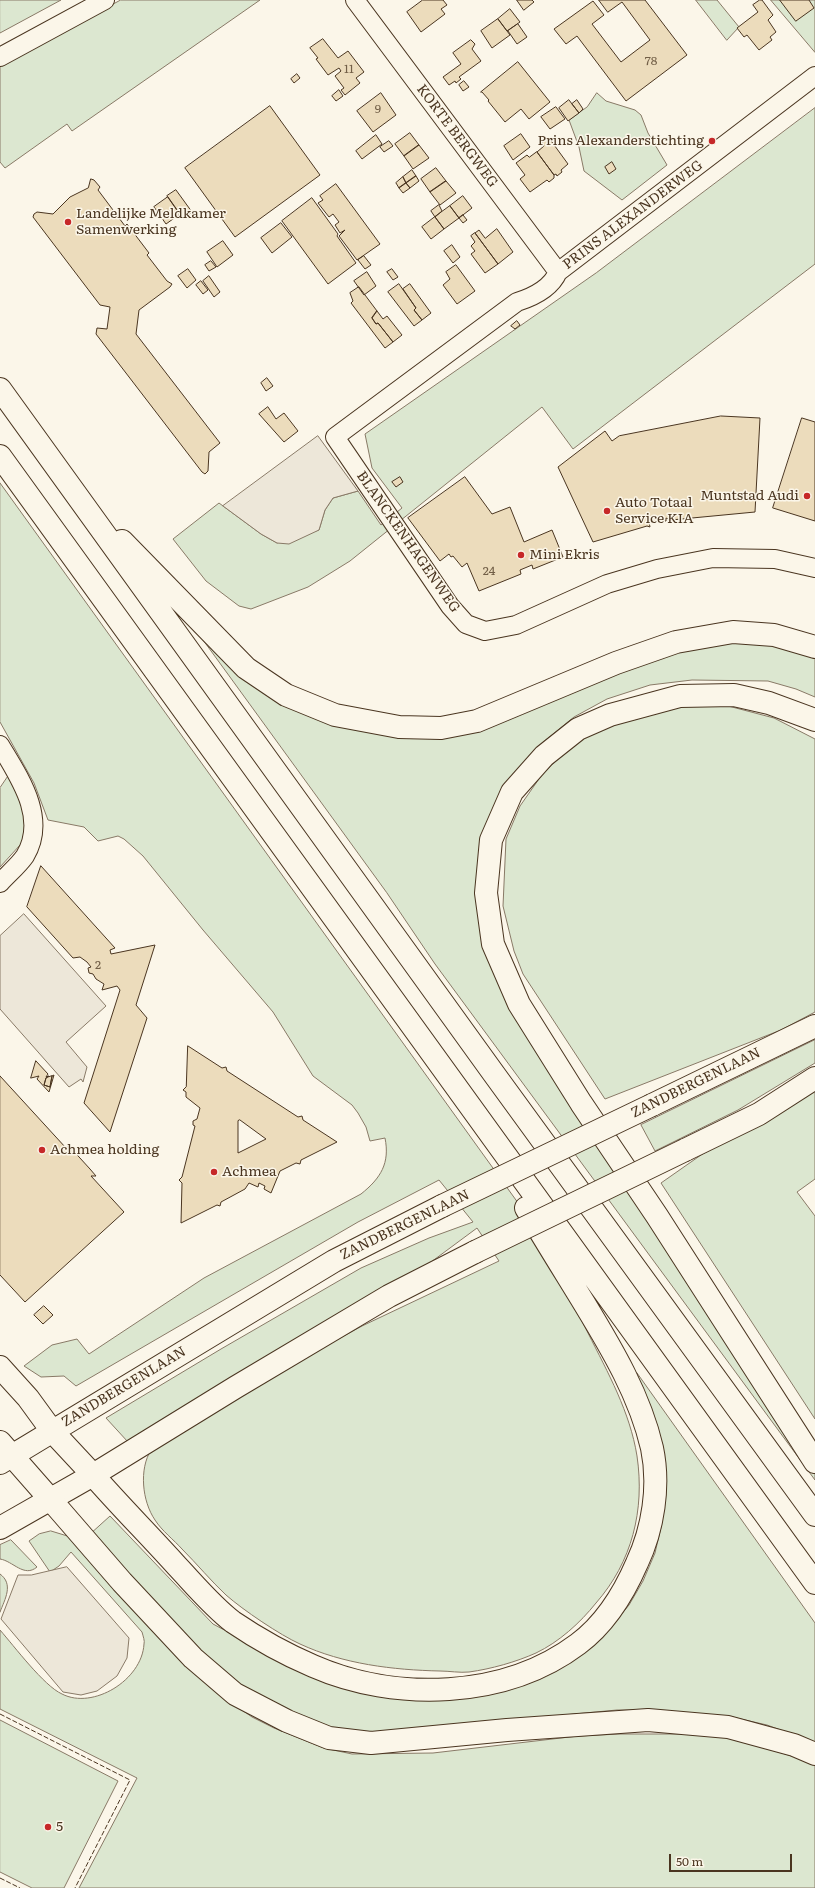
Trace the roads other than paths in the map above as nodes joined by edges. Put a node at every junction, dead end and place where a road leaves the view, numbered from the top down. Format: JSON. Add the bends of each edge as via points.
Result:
{"nodes":[{"id":1,"x":105,"y":0,"type":"edge"},
{"id":2,"x":355,"y":0,"type":"edge"},
{"id":3,"x":0,"y":58,"type":"edge"},
{"id":4,"x":815,"y":76,"type":"edge"},
{"id":5,"x":558,"y":272,"type":"junction"},
{"id":6,"x":0,"y":388,"type":"edge"},
{"id":7,"x":335,"y":437,"type":"joint"},
{"id":8,"x":0,"y":456,"type":"edge"},
{"id":9,"x":68,"y":484,"type":"junction"},
{"id":10,"x":815,"y":568,"type":"edge"},
{"id":11,"x":815,"y":647,"type":"edge"},
{"id":12,"x":815,"y":720,"type":"edge"},
{"id":13,"x":0,"y":745,"type":"edge"},
{"id":14,"x":0,"y":883,"type":"edge"},
{"id":15,"x":815,"y":1026,"type":"edge"},
{"id":16,"x":427,"y":1046,"type":"junction"},
{"id":17,"x":815,"y":1078,"type":"edge"},
{"id":18,"x":0,"y":1367,"type":"edge"},
{"id":19,"x":52,"y":1431,"type":"junction"},
{"id":20,"x":4,"y":1453,"type":"edge"},
{"id":21,"x":815,"y":1462,"type":"edge"},
{"id":22,"x":93,"y":1475,"type":"junction"},
{"id":23,"x":50,"y":1499,"type":"junction"},
{"id":24,"x":815,"y":1515,"type":"edge"},
{"id":25,"x":0,"y":1528,"type":"edge"},
{"id":26,"x":815,"y":1583,"type":"edge"},
{"id":27,"x":815,"y":1754,"type":"edge"}],
"edges":[{"from":1,"to":3,"type":"street"},
{"from":2,"to":5,"type":"street","name":"KORTE BERGWEG"},
{"from":4,"to":5,"type":"street","name":"PRINS ALEXANDERWEG"},
{"from":5,"to":7,"type":"street","name":"PRINS ALEXANDERWEG","via":[[554,280],[532,297],[517,302]]},
{"from":6,"to":9,"type":"main road"},
{"from":7,"to":10,"type":"street","name":"BLANCKENHAGENWEG","via":[[450,606],[466,624],[485,631],[516,625],[607,584],[657,569],[713,558],[775,559]]},
{"from":8,"to":16,"type":"main road"},
{"from":9,"to":11,"type":"main road","via":[[246,668],[286,696],[335,715],[399,727],[441,728],[477,721],[616,663],[676,642],[733,632],[774,635]]},
{"from":9,"to":24,"type":"main road"},
{"from":12,"to":21,"type":"main road","via":[[775,705],[734,695],[680,696],[610,715],[578,729],[544,756],[512,792],[491,840],[486,893],[493,944],[519,1004]]},
{"from":13,"to":14,"type":"street","via":[[25,790],[31,805],[34,827],[26,854]]},
{"from":15,"to":19,"type":"main road","name":"ZANDBERGENLAAN","bridge":true,"via":[[442,1206],[334,1261]]},
{"from":16,"to":22,"type":"main road","via":[[601,1331],[624,1372],[642,1413],[652,1450],[655,1486],[652,1516],[646,1543],[632,1574],[606,1617],[579,1644],[536,1670],[492,1683],[439,1691],[396,1688],[343,1676],[314,1667],[266,1644],[231,1620],[200,1591]]},
{"from":16,"to":26,"type":"main road"},
{"from":17,"to":22,"type":"main road","bridge":true,"via":[[759,1114],[389,1296]]},
{"from":18,"to":19,"type":"main road","via":[[28,1398]]},
{"from":19,"to":20,"type":"main road","name":"ZANDBERGENLAAN"},
{"from":19,"to":22,"type":"main road"},
{"from":20,"to":23,"type":"main road"},
{"from":22,"to":23,"type":"main road"},
{"from":23,"to":25,"type":"main road"},
{"from":23,"to":27,"type":"main road","via":[[193,1658],[235,1694],[287,1721],[329,1738],[371,1743],[648,1720],[728,1727],[794,1745]]}]}
